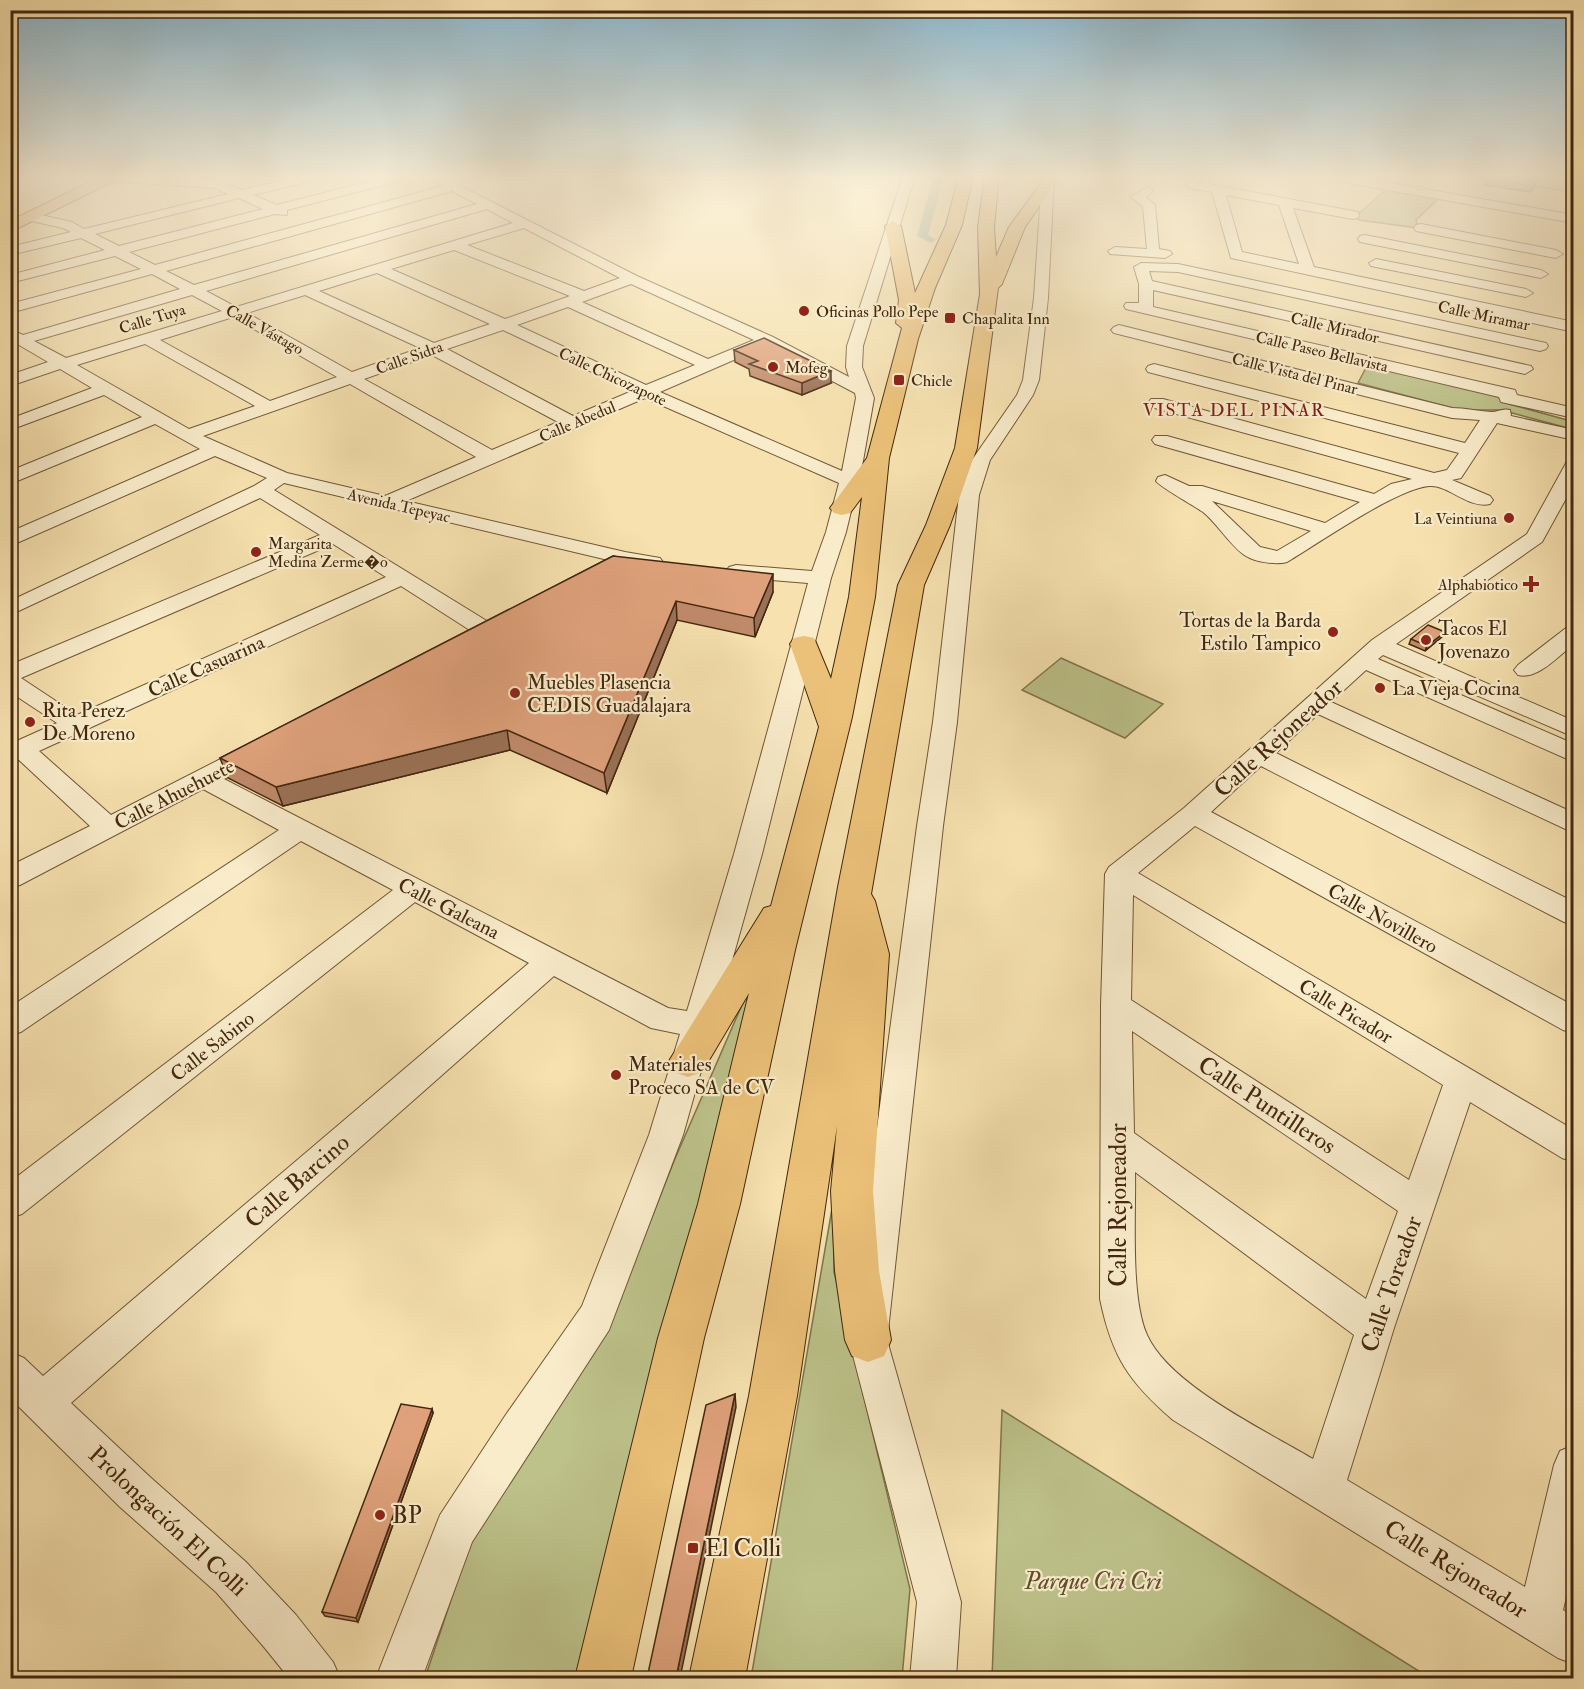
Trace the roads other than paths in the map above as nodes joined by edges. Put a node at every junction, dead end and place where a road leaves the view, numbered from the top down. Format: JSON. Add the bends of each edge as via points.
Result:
{"nodes":[{"id":1,"x":103,"y":255,"type":"edge"},
{"id":2,"x":125,"y":255,"type":"edge"},
{"id":3,"x":208,"y":255,"type":"edge"},
{"id":4,"x":315,"y":255,"type":"edge"},
{"id":5,"x":383,"y":255,"type":"edge"},
{"id":6,"x":422,"y":255,"type":"edge"},
{"id":7,"x":479,"y":255,"type":"edge"},
{"id":8,"x":585,"y":255,"type":"edge"},
{"id":9,"x":884,"y":255,"type":"edge"},
{"id":10,"x":899,"y":255,"type":"edge"},
{"id":11,"x":941,"y":255,"type":"edge"},
{"id":12,"x":987,"y":255,"type":"edge"},
{"id":13,"x":1005,"y":255,"type":"edge"},
{"id":14,"x":1044,"y":255,"type":"edge"},
{"id":15,"x":1178,"y":255,"type":"edge"},
{"id":16,"x":1232,"y":255,"type":"edge"},
{"id":17,"x":1303,"y":255,"type":"edge"},
{"id":18,"x":1372,"y":255,"type":"edge"},
{"id":19,"x":1444,"y":255,"type":"edge"},
{"id":20,"x":1555,"y":255,"type":"edge"},
{"id":21,"x":1193,"y":256,"type":"dead end"},
{"id":22,"x":399,"y":262,"type":"junction"},
{"id":23,"x":1376,"y":263,"type":"junction"},
{"id":24,"x":377,"y":268,"type":"junction"},
{"id":25,"x":153,"y":270,"type":"junction"},
{"id":26,"x":1308,"y":270,"type":"junction"},
{"id":27,"x":1541,"y":274,"type":"junction"},
{"id":28,"x":1144,"y":276,"type":"junction"},
{"id":29,"x":10,"y":279,"type":"edge"},
{"id":30,"x":632,"y":279,"type":"junction"},
{"id":31,"x":1386,"y":287,"type":"junction"},
{"id":32,"x":193,"y":290,"type":"junction"},
{"id":33,"x":306,"y":290,"type":"junction"},
{"id":34,"x":1526,"y":293,"type":"junction"},
{"id":35,"x":989,"y":294,"type":"junction"},
{"id":36,"x":584,"y":296,"type":"junction"},
{"id":37,"x":568,"y":301,"type":"junction"},
{"id":38,"x":1350,"y":304,"type":"junction"},
{"id":39,"x":10,"y":309,"type":"edge"},
{"id":40,"x":235,"y":312,"type":"junction"},
{"id":41,"x":1510,"y":314,"type":"junction"},
{"id":42,"x":504,"y":324,"type":"junction"},
{"id":43,"x":1329,"y":325,"type":"junction"},
{"id":44,"x":1573,"y":326,"type":"edge"},
{"id":45,"x":1119,"y":330,"type":"dead end"},
{"id":46,"x":14,"y":339,"type":"edge"},
{"id":47,"x":147,"y":339,"type":"junction"},
{"id":48,"x":908,"y":339,"type":"junction"},
{"id":49,"x":767,"y":340,"type":"junction"},
{"id":50,"x":855,"y":346,"type":"junction"},
{"id":51,"x":1306,"y":347,"type":"junction"},
{"id":52,"x":434,"y":349,"type":"junction"},
{"id":53,"x":1153,"y":353,"type":"junction"},
{"id":54,"x":801,"y":358,"type":"junction"},
{"id":55,"x":65,"y":362,"type":"junction"},
{"id":56,"x":708,"y":365,"type":"junction"},
{"id":57,"x":1524,"y":369,"type":"junction"},
{"id":58,"x":352,"y":378,"type":"junction"},
{"id":59,"x":10,"y":381,"type":"edge"},
{"id":60,"x":1343,"y":385,"type":"junction"},
{"id":61,"x":106,"y":388,"type":"junction"},
{"id":62,"x":860,"y":389,"type":"junction"},
{"id":63,"x":646,"y":392,"type":"junction"},
{"id":64,"x":1157,"y":403,"type":"junction"},
{"id":65,"x":1503,"y":406,"type":"junction"},
{"id":66,"x":269,"y":407,"type":"junction"},
{"id":67,"x":1321,"y":412,"type":"junction"},
{"id":68,"x":1574,"y":413,"type":"edge"},
{"id":69,"x":155,"y":418,"type":"junction"},
{"id":70,"x":1574,"y":419,"type":"edge"},
{"id":71,"x":572,"y":423,"type":"junction"},
{"id":72,"x":10,"y":425,"type":"edge"},
{"id":73,"x":1574,"y":430,"type":"edge"},
{"id":74,"x":1574,"y":435,"type":"edge"},
{"id":75,"x":186,"y":436,"type":"junction"},
{"id":76,"x":1161,"y":440,"type":"junction"},
{"id":77,"x":1293,"y":440,"type":"junction"},
{"id":78,"x":213,"y":450,"type":"junction"},
{"id":79,"x":1470,"y":450,"type":"junction"},
{"id":80,"x":490,"y":458,"type":"junction"},
{"id":81,"x":878,"y":458,"type":"junction"},
{"id":82,"x":281,"y":477,"type":"junction"},
{"id":83,"x":10,"y":478,"type":"edge"},
{"id":84,"x":1430,"y":478,"type":"junction"},
{"id":85,"x":1570,"y":479,"type":"edge"},
{"id":86,"x":849,"y":481,"type":"junction"},
{"id":87,"x":1165,"y":481,"type":"junction"},
{"id":88,"x":261,"y":490,"type":"junction"},
{"id":89,"x":1483,"y":500,"type":"dead end"},
{"id":90,"x":1376,"y":501,"type":"junction"},
{"id":91,"x":386,"y":502,"type":"junction"},
{"id":92,"x":842,"y":508,"type":"junction"},
{"id":93,"x":1328,"y":530,"type":"junction"},
{"id":94,"x":334,"y":536,"type":"junction"},
{"id":95,"x":10,"y":540,"type":"edge"},
{"id":96,"x":626,"y":558,"type":"junction"},
{"id":97,"x":669,"y":564,"type":"edge"},
{"id":98,"x":712,"y":568,"type":"edge"},
{"id":99,"x":596,"y":574,"type":"edge"},
{"id":100,"x":402,"y":578,"type":"junction"},
{"id":101,"x":820,"y":578,"type":"junction"},
{"id":102,"x":10,"y":609,"type":"edge"},
{"id":103,"x":487,"y":631,"type":"edge"},
{"id":104,"x":1574,"y":633,"type":"edge"},
{"id":105,"x":804,"y":644,"type":"junction"},
{"id":106,"x":1550,"y":651,"type":"junction"},
{"id":107,"x":1372,"y":653,"type":"junction"},
{"id":108,"x":1574,"y":661,"type":"edge"},
{"id":109,"x":1526,"y":670,"type":"dead end"},
{"id":110,"x":10,"y":674,"type":"edge"},
{"id":111,"x":10,"y":681,"type":"edge"},
{"id":112,"x":1316,"y":704,"type":"junction"},
{"id":113,"x":76,"y":725,"type":"junction"},
{"id":114,"x":834,"y":727,"type":"junction"},
{"id":115,"x":1574,"y":730,"type":"edge"},
{"id":116,"x":277,"y":740,"type":"edge"},
{"id":117,"x":16,"y":752,"type":"edge"},
{"id":118,"x":1574,"y":754,"type":"edge"},
{"id":119,"x":1260,"y":755,"type":"junction"},
{"id":120,"x":204,"y":778,"type":"junction"},
{"id":121,"x":1193,"y":814,"type":"junction"},
{"id":122,"x":1574,"y":824,"type":"edge"},
{"id":123,"x":109,"y":828,"type":"junction"},
{"id":124,"x":298,"y":830,"type":"junction"},
{"id":125,"x":1119,"y":874,"type":"junction"},
{"id":126,"x":10,"y":878,"type":"edge"},
{"id":127,"x":855,"y":887,"type":"junction"},
{"id":128,"x":413,"y":889,"type":"junction"},
{"id":129,"x":793,"y":889,"type":"junction"},
{"id":130,"x":1574,"y":915,"type":"edge"},
{"id":131,"x":551,"y":961,"type":"junction"},
{"id":132,"x":1116,"y":1005,"type":"junction"},
{"id":133,"x":1574,"y":1021,"type":"edge"},
{"id":134,"x":10,"y":1023,"type":"edge"},
{"id":135,"x":699,"y":1025,"type":"junction"},
{"id":136,"x":688,"y":1061,"type":"junction"},
{"id":137,"x":1461,"y":1080,"type":"junction"},
{"id":138,"x":1118,"y":1140,"type":"junction"},
{"id":139,"x":1574,"y":1148,"type":"edge"},
{"id":140,"x":10,"y":1203,"type":"edge"},
{"id":141,"x":1418,"y":1205,"type":"junction"},
{"id":142,"x":1375,"y":1328,"type":"junction"},
{"id":143,"x":868,"y":1340,"type":"junction"},
{"id":144,"x":10,"y":1371,"type":"edge"},
{"id":145,"x":43,"y":1401,"type":"junction"},
{"id":146,"x":1574,"y":1465,"type":"edge"},
{"id":147,"x":1324,"y":1488,"type":"junction"},
{"id":148,"x":1539,"y":1620,"type":"junction"},
{"id":149,"x":1574,"y":1642,"type":"edge"},
{"id":150,"x":317,"y":1678,"type":"edge"},
{"id":151,"x":399,"y":1678,"type":"edge"},
{"id":152,"x":603,"y":1678,"type":"edge"},
{"id":153,"x":717,"y":1678,"type":"edge"},
{"id":154,"x":933,"y":1678,"type":"edge"}],
"edges":[{"from":1,"to":29,"type":"street"},
{"from":2,"to":25,"type":"street","name":"Calle Vástago"},
{"from":3,"to":25,"type":"street"},
{"from":4,"to":32,"type":"street"},
{"from":5,"to":22,"type":"street"},
{"from":6,"to":22,"type":"street","name":"Calle Tuya"},
{"from":7,"to":36,"type":"street"},
{"from":8,"to":30,"type":"street"},
{"from":9,"to":50,"type":"street"},
{"from":10,"to":48,"type":"main road","via":[[908,300],[904,321]]},
{"from":11,"to":48,"type":"main road"},
{"from":12,"to":35,"type":"main road"},
{"from":13,"to":35,"type":"main road"},
{"from":14,"to":143,"type":"street","via":[[1031,380],[981,460],[969,495],[947,712]]},
{"from":15,"to":21,"type":"street"},
{"from":16,"to":26,"type":"street","via":[[1233,259]]},
{"from":17,"to":26,"type":"street"},
{"from":18,"to":23,"type":"street"},
{"from":19,"to":27,"type":"street"},
{"from":20,"to":27,"type":"street"},
{"from":22,"to":24,"type":"street","name":"Calle Tuya"},
{"from":23,"to":31,"type":"street"},
{"from":23,"to":34,"type":"street"},
{"from":24,"to":33,"type":"street","name":"Calle Tuya"},
{"from":24,"to":42,"type":"street","name":"Calle Chicozapote"},
{"from":25,"to":32,"type":"street","name":"Calle Vástago"},
{"from":25,"to":39,"type":"street"},
{"from":26,"to":31,"type":"street"},
{"from":27,"to":34,"type":"street"},
{"from":28,"to":38,"type":"street","name":"Calle Miramar","via":[[1141,267],[1145,266],[1178,268]]},
{"from":28,"to":43,"type":"street","name":"Calle Mirador"},
{"from":28,"to":51,"type":"street","name":"Calle Paseo Bellavista","via":[[1138,308]]},
{"from":30,"to":36,"type":"street","name":"Calle Sidra"},
{"from":30,"to":49,"type":"street"},
{"from":31,"to":41,"type":"street"},
{"from":32,"to":40,"type":"street","name":"Calle Vástago"},
{"from":32,"to":46,"type":"street"},
{"from":33,"to":40,"type":"street","name":"Calle Tuya"},
{"from":33,"to":52,"type":"street"},
{"from":34,"to":41,"type":"street"},
{"from":35,"to":127,"type":"main road","via":[[966,448],[911,585]]},
{"from":36,"to":37,"type":"street","name":"Calle Sidra"},
{"from":37,"to":42,"type":"street","name":"Calle Sidra"},
{"from":37,"to":56,"type":"street"},
{"from":38,"to":43,"type":"street"},
{"from":38,"to":57,"type":"street","name":"Calle Miramar","via":[[1543,342]]},
{"from":40,"to":47,"type":"street","name":"Calle Tuya"},
{"from":40,"to":58,"type":"street","name":"Calle Vástago"},
{"from":41,"to":44,"type":"street"},
{"from":42,"to":52,"type":"street","name":"Calle Sidra"},
{"from":42,"to":63,"type":"street","name":"Calle Chicozapote"},
{"from":43,"to":51,"type":"street"},
{"from":43,"to":57,"type":"street","name":"Calle Mirador"},
{"from":45,"to":53,"type":"street","name":"Calle Vista del Pinar"},
{"from":46,"to":55,"type":"street","name":"Avenida Tepeyac"},
{"from":47,"to":55,"type":"street","name":"Calle Tuya"},
{"from":47,"to":66,"type":"street"},
{"from":48,"to":81,"type":"main road"},
{"from":49,"to":54,"type":"street"},
{"from":49,"to":56,"type":"street","name":"Calle Abedul"},
{"from":50,"to":54,"type":"street","via":[[837,359]]},
{"from":50,"to":62,"type":"street","via":[[854,367]]},
{"from":51,"to":65,"type":"street","name":"Calle Paseo Bellavista"},
{"from":52,"to":58,"type":"street","name":"Calle Sidra"},
{"from":52,"to":71,"type":"street"},
{"from":53,"to":60,"type":"street","name":"Calle Vista del Pinar","via":[[1188,347]]},
{"from":53,"to":64,"type":"street"},
{"from":53,"to":67,"type":"street"},
{"from":54,"to":62,"type":"street"},
{"from":55,"to":59,"type":"street","name":"Calle Tuya"},
{"from":55,"to":61,"type":"street","name":"Avenida Tepeyac"},
{"from":56,"to":63,"type":"street","name":"Calle Abedul"},
{"from":57,"to":65,"type":"street"},
{"from":58,"to":66,"type":"street","name":"Calle Sidra"},
{"from":58,"to":80,"type":"street","name":"Calle Vástago"},
{"from":60,"to":65,"type":"street","name":"Calle Vista del Pinar","via":[[1452,412],[1473,413]]},
{"from":60,"to":67,"type":"street"},
{"from":61,"to":69,"type":"street","name":"Avenida Tepeyac"},
{"from":61,"to":72,"type":"street"},
{"from":62,"to":86,"type":"street","via":[[865,409]]},
{"from":63,"to":71,"type":"street","name":"Calle Abedul"},
{"from":63,"to":86,"type":"street","name":"Calle Chicozapote"},
{"from":64,"to":76,"type":"street"},
{"from":64,"to":77,"type":"street"},
{"from":65,"to":68,"type":"street","name":"Calle Paseo Bellavista"},
{"from":65,"to":70,"type":"street","name":"Calle Paseo Bellavista","via":[[1510,404]]},
{"from":65,"to":73,"type":"street","name":"Calle Vista del Pinar"},
{"from":65,"to":74,"type":"street","name":"Calle Vista del Pinar"},
{"from":65,"to":79,"type":"street"},
{"from":66,"to":75,"type":"street","name":"Calle Sidra"},
{"from":67,"to":77,"type":"street"},
{"from":67,"to":79,"type":"street"},
{"from":69,"to":75,"type":"street","name":"Avenida Tepeyac"},
{"from":69,"to":83,"type":"street"},
{"from":71,"to":80,"type":"street","name":"Calle Abedul"},
{"from":75,"to":78,"type":"street","name":"Avenida Tepeyac"},
{"from":76,"to":87,"type":"street"},
{"from":76,"to":90,"type":"street"},
{"from":77,"to":84,"type":"street"},
{"from":78,"to":82,"type":"street","name":"Avenida Tepeyac"},
{"from":78,"to":95,"type":"street"},
{"from":79,"to":84,"type":"street","via":[[1454,474]]},
{"from":80,"to":91,"type":"street","name":"Calle Abedul"},
{"from":81,"to":92,"type":"main road"},
{"from":81,"to":114,"type":"main road","via":[[862,597]]},
{"from":82,"to":88,"type":"street"},
{"from":82,"to":91,"type":"street","name":"Avenida Tepeyac"},
{"from":84,"to":89,"type":"street"},
{"from":84,"to":90,"type":"street","via":[[1398,488]]},
{"from":85,"to":107,"type":"street","name":"Calle Rejoneador","via":[[1534,538]]},
{"from":86,"to":92,"type":"street"},
{"from":87,"to":93,"type":"street"},
{"from":87,"to":93,"type":"street","via":[[1212,510],[1253,552],[1280,558]]},
{"from":88,"to":94,"type":"street"},
{"from":88,"to":102,"type":"street"},
{"from":90,"to":93,"type":"street"},
{"from":91,"to":96,"type":"street","name":"Avenida Tepeyac"},
{"from":92,"to":101,"type":"street"},
{"from":94,"to":100,"type":"street"},
{"from":94,"to":110,"type":"street"},
{"from":96,"to":97,"type":"street","name":"Avenida Tepeyac"},
{"from":96,"to":99,"type":"street"},
{"from":98,"to":101,"type":"street"},
{"from":100,"to":103,"type":"street"},
{"from":100,"to":113,"type":"street","name":"Calle Casuarina"},
{"from":101,"to":105,"type":"street"},
{"from":104,"to":106,"type":"street"},
{"from":105,"to":114,"type":"main road"},
{"from":105,"to":135,"type":"street"},
{"from":106,"to":108,"type":"street"},
{"from":106,"to":109,"type":"street"},
{"from":107,"to":112,"type":"street","name":"Calle Rejoneador"},
{"from":107,"to":115,"type":"street"},
{"from":107,"to":118,"type":"street"},
{"from":111,"to":113,"type":"street"},
{"from":112,"to":119,"type":"street","name":"Calle Rejoneador"},
{"from":112,"to":122,"type":"street"},
{"from":113,"to":117,"type":"street","name":"Calle Casuarina"},
{"from":114,"to":129,"type":"main road"},
{"from":116,"to":120,"type":"street","name":"Calle Ahuehuete"},
{"from":117,"to":123,"type":"street"},
{"from":119,"to":121,"type":"street","name":"Calle Rejoneador"},
{"from":119,"to":130,"type":"street"},
{"from":120,"to":123,"type":"street","name":"Calle Ahuehuete"},
{"from":120,"to":124,"type":"street","name":"Calle Galeana"},
{"from":121,"to":125,"type":"street","name":"Calle Rejoneador"},
{"from":121,"to":133,"type":"street","name":"Calle Novillero"},
{"from":123,"to":126,"type":"street","name":"Calle Ahuehuete"},
{"from":124,"to":128,"type":"street","name":"Calle Galeana"},
{"from":124,"to":134,"type":"street"},
{"from":125,"to":132,"type":"street","name":"Calle Rejoneador"},
{"from":125,"to":137,"type":"street","name":"Calle Picador"},
{"from":127,"to":143,"type":"main road","via":[[871,954],[852,1191],[857,1271]]},
{"from":127,"to":153,"type":"main road","via":[[773,1396]]},
{"from":128,"to":131,"type":"street","name":"Calle Galeana"},
{"from":128,"to":140,"type":"street","name":"Calle Sabino"},
{"from":129,"to":136,"type":"main road"},
{"from":129,"to":152,"type":"main road","via":[[719,1204],[681,1338]]},
{"from":131,"to":135,"type":"street","name":"Calle Galeana","via":[[662,1019]]},
{"from":131,"to":145,"type":"street","name":"Calle Barcino"},
{"from":132,"to":138,"type":"street","name":"Calle Rejoneador"},
{"from":132,"to":141,"type":"street","name":"Calle Puntilleros"},
{"from":135,"to":136,"type":"street"},
{"from":136,"to":151,"type":"street","via":[[666,1135],[596,1317],[455,1530]]},
{"from":137,"to":139,"type":"street","name":"Calle Picador"},
{"from":137,"to":141,"type":"street","name":"Calle Toreador"},
{"from":138,"to":142,"type":"street"},
{"from":138,"to":147,"type":"street","name":"Calle Rejoneador","via":[[1119,1299],[1124,1328],[1139,1361],[1187,1407]]},
{"from":141,"to":142,"type":"street","name":"Calle Toreador"},
{"from":142,"to":147,"type":"street","name":"Calle Toreador"},
{"from":143,"to":154,"type":"street","via":[[939,1602]]},
{"from":144,"to":145,"type":"street","name":"Prolongación El Colli"},
{"from":145,"to":150,"type":"street","name":"Prolongación El Colli","via":[[231,1577]]},
{"from":146,"to":148,"type":"street"},
{"from":147,"to":148,"type":"street","name":"Calle Rejoneador"},
{"from":148,"to":149,"type":"street","name":"Calle Rejoneador"}]}
